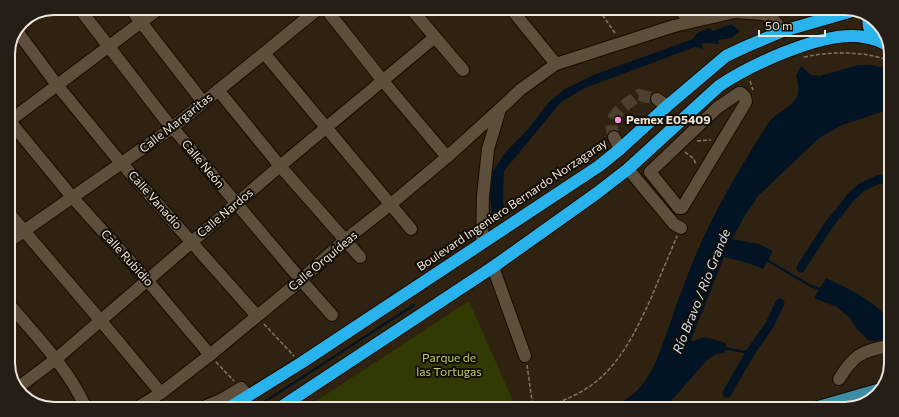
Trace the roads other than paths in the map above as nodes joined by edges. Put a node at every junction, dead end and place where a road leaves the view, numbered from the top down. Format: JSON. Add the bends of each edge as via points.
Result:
{"nodes":[{"id":1,"x":84,"y":15,"type":"edge"},
{"id":2,"x":136,"y":15,"type":"edge"},
{"id":3,"x":151,"y":15,"type":"edge"},
{"id":4,"x":312,"y":15,"type":"edge"},
{"id":5,"x":323,"y":15,"type":"edge"},
{"id":6,"x":416,"y":15,"type":"edge"},
{"id":7,"x":516,"y":15,"type":"edge"},
{"id":8,"x":685,"y":15,"type":"edge"},
{"id":9,"x":722,"y":15,"type":"edge"},
{"id":10,"x":764,"y":15,"type":"edge"},
{"id":11,"x":838,"y":15,"type":"edge"},
{"id":12,"x":142,"y":22,"type":"junction"},
{"id":13,"x":690,"y":22,"type":"junction"},
{"id":14,"x":869,"y":23,"type":"edge"},
{"id":15,"x":783,"y":31,"type":"junction"},
{"id":16,"x":20,"y":35,"type":"edge"},
{"id":17,"x":435,"y":38,"type":"junction"},
{"id":18,"x":876,"y":40,"type":"junction"},
{"id":19,"x":883,"y":44,"type":"edge"},
{"id":20,"x":108,"y":48,"type":"junction"},
{"id":21,"x":264,"y":53,"type":"junction"},
{"id":22,"x":556,"y":64,"type":"junction"},
{"id":23,"x":463,"y":70,"type":"dead end"},
{"id":24,"x":383,"y":81,"type":"junction"},
{"id":25,"x":57,"y":85,"type":"junction"},
{"id":26,"x":218,"y":90,"type":"junction"},
{"id":27,"x":203,"y":102,"type":"junction"},
{"id":28,"x":500,"y":109,"type":"junction"},
{"id":29,"x":15,"y":116,"type":"edge"},
{"id":30,"x":648,"y":124,"type":"junction"},
{"id":31,"x":15,"y":128,"type":"edge"},
{"id":32,"x":172,"y":128,"type":"junction"},
{"id":33,"x":327,"y":128,"type":"junction"},
{"id":34,"x":614,"y":137,"type":"tunnel mouth"},
{"id":35,"x":660,"y":138,"type":"junction"},
{"id":36,"x":620,"y":149,"type":"junction"},
{"id":37,"x":447,"y":156,"type":"junction"},
{"id":38,"x":122,"y":163,"type":"junction"},
{"id":39,"x":280,"y":166,"type":"junction"},
{"id":40,"x":628,"y":169,"type":"junction"},
{"id":41,"x":72,"y":197,"type":"junction"},
{"id":42,"x":237,"y":203,"type":"junction"},
{"id":43,"x":391,"y":204,"type":"junction"},
{"id":44,"x":680,"y":209,"type":"joint"},
{"id":45,"x":15,"y":220,"type":"edge"},
{"id":46,"x":681,"y":228,"type":"road end"},
{"id":47,"x":411,"y":229,"type":"dead end"},
{"id":48,"x":24,"y":231,"type":"junction"},
{"id":49,"x":15,"y":237,"type":"edge"},
{"id":50,"x":345,"y":240,"type":"junction"},
{"id":51,"x":191,"y":241,"type":"junction"},
{"id":52,"x":482,"y":243,"type":"junction"},
{"id":53,"x":360,"y":257,"type":"dead end"},
{"id":54,"x":493,"y":268,"type":"junction"},
{"id":55,"x":147,"y":280,"type":"junction"},
{"id":56,"x":301,"y":280,"type":"junction"},
{"id":57,"x":15,"y":311,"type":"edge"},
{"id":58,"x":332,"y":315,"type":"dead end"},
{"id":59,"x":257,"y":316,"type":"junction"},
{"id":60,"x":101,"y":320,"type":"junction"},
{"id":61,"x":884,"y":347,"type":"edge"},
{"id":62,"x":210,"y":355,"type":"junction"},
{"id":63,"x":525,"y":356,"type":"road end"},
{"id":64,"x":56,"y":359,"type":"junction"},
{"id":65,"x":839,"y":379,"type":"dead end"},
{"id":66,"x":21,"y":384,"type":"edge"},
{"id":67,"x":245,"y":392,"type":"junction"},
{"id":68,"x":161,"y":393,"type":"junction"},
{"id":69,"x":83,"y":402,"type":"edge"},
{"id":70,"x":146,"y":402,"type":"edge"},
{"id":71,"x":216,"y":402,"type":"edge"},
{"id":72,"x":236,"y":402,"type":"edge"},
{"id":73,"x":287,"y":402,"type":"edge"}],
"edges":[{"from":1,"to":20,"type":"street","name":"Calle Neón"},
{"from":2,"to":12,"type":"street"},
{"from":3,"to":12,"type":"street"},
{"from":4,"to":21,"type":"street","name":"Calle Margaritas"},
{"from":5,"to":24,"type":"street"},
{"from":6,"to":17,"type":"street"},
{"from":7,"to":22,"type":"street"},
{"from":8,"to":13,"type":"street"},
{"from":9,"to":13,"type":"street","name":"Calle Orquídeas"},
{"from":10,"to":15,"type":"street","name":"Calle Orquídeas","via":[[773,20]]},
{"from":11,"to":15,"type":"highway","name":"Boulevard Ingeniero Bernardo Norzagaray"},
{"from":12,"to":20,"type":"street"},
{"from":12,"to":27,"type":"street"},
{"from":13,"to":22,"type":"street","name":"Calle Orquídeas"},
{"from":14,"to":18,"type":"highway"},
{"from":15,"to":30,"type":"highway","name":"Boulevard Ingeniero Bernardo Norzagaray","via":[[726,56],[662,103]]},
{"from":16,"to":25,"type":"street","name":"Calle Vanadio"},
{"from":17,"to":23,"type":"street"},
{"from":17,"to":24,"type":"street","name":"Calle Nardos"},
{"from":18,"to":19,"type":"highway"},
{"from":18,"to":35,"type":"highway","via":[[854,36],[820,41],[747,69],[719,86]]},
{"from":20,"to":25,"type":"street"},
{"from":20,"to":32,"type":"street","name":"Calle Neón"},
{"from":21,"to":26,"type":"street","name":"Calle Margaritas"},
{"from":21,"to":33,"type":"street"},
{"from":22,"to":28,"type":"street","name":"Calle Orquídeas","via":[[520,90]]},
{"from":24,"to":33,"type":"street","name":"Calle Nardos"},
{"from":24,"to":37,"type":"street"},
{"from":25,"to":29,"type":"street"},
{"from":25,"to":38,"type":"street","name":"Calle Vanadio"},
{"from":26,"to":27,"type":"street","name":"Calle Margaritas"},
{"from":26,"to":39,"type":"street"},
{"from":27,"to":32,"type":"street","name":"Calle Margaritas"},
{"from":28,"to":37,"type":"street","name":"Calle Orquídeas"},
{"from":28,"to":52,"type":"street","via":[[488,150],[483,196]]},
{"from":30,"to":35,"type":"highway"},
{"from":30,"to":36,"type":"highway","name":"Boulevard Ingeniero Bernardo Norzagaray"},
{"from":31,"to":41,"type":"street","name":"Calle Rubidio"},
{"from":32,"to":38,"type":"street","name":"Calle Margaritas"},
{"from":32,"to":42,"type":"street","name":"Calle Neón"},
{"from":33,"to":39,"type":"street","name":"Calle Nardos"},
{"from":33,"to":43,"type":"street"},
{"from":34,"to":36,"type":"street"},
{"from":35,"to":40,"type":"highway"},
{"from":36,"to":52,"type":"highway","name":"Boulevard Ingeniero Bernardo Norzagaray","via":[[599,166]]},
{"from":37,"to":43,"type":"street","name":"Calle Orquídeas"},
{"from":38,"to":41,"type":"street","name":"Calle Margaritas"},
{"from":38,"to":51,"type":"street","name":"Calle Vanadio"},
{"from":39,"to":42,"type":"street","name":"Calle Nardos"},
{"from":39,"to":50,"type":"street"},
{"from":40,"to":46,"type":"street","via":[[674,224]]},
{"from":40,"to":54,"type":"highway"},
{"from":41,"to":48,"type":"street","name":"Calle Margaritas"},
{"from":41,"to":55,"type":"street","name":"Calle Rubidio"},
{"from":42,"to":51,"type":"street","name":"Calle Nardos"},
{"from":42,"to":56,"type":"street","name":"Calle Neón"},
{"from":43,"to":47,"type":"street"},
{"from":43,"to":50,"type":"street","name":"Calle Orquídeas"},
{"from":44,"to":44,"type":"street","via":[[746,102],[741,93],[717,108],[650,172]]},
{"from":45,"to":48,"type":"street"},
{"from":48,"to":49,"type":"street","name":"Calle Margaritas"},
{"from":48,"to":60,"type":"street"},
{"from":50,"to":53,"type":"street"},
{"from":50,"to":56,"type":"street","name":"Calle Orquídeas"},
{"from":51,"to":55,"type":"street","name":"Calle Nardos"},
{"from":51,"to":59,"type":"street","name":"Calle Vanadio"},
{"from":52,"to":67,"type":"highway","name":"Boulevard Ingeniero Bernardo Norzagaray","via":[[301,363]]},
{"from":54,"to":63,"type":"street"},
{"from":54,"to":73,"type":"highway"},
{"from":55,"to":60,"type":"street","name":"Calle Nardos"},
{"from":55,"to":62,"type":"street","name":"Calle Rubidio"},
{"from":56,"to":58,"type":"street","name":"Calle Neón"},
{"from":56,"to":59,"type":"street","name":"Calle Orquídeas"},
{"from":57,"to":64,"type":"street"},
{"from":59,"to":62,"type":"street","name":"Calle Orquídeas"},
{"from":60,"to":64,"type":"street","name":"Calle Nardos"},
{"from":60,"to":68,"type":"street"},
{"from":61,"to":65,"type":"street","via":[[857,355]]},
{"from":62,"to":68,"type":"street","name":"Calle Orquídeas"},
{"from":64,"to":66,"type":"street","name":"Calle Nardos"},
{"from":64,"to":69,"type":"street"},
{"from":67,"to":71,"type":"street"},
{"from":67,"to":72,"type":"highway","name":"Boulevard Ingeniero Bernardo Norzagaray"},
{"from":68,"to":70,"type":"street","name":"Calle Orquídeas"}]}
